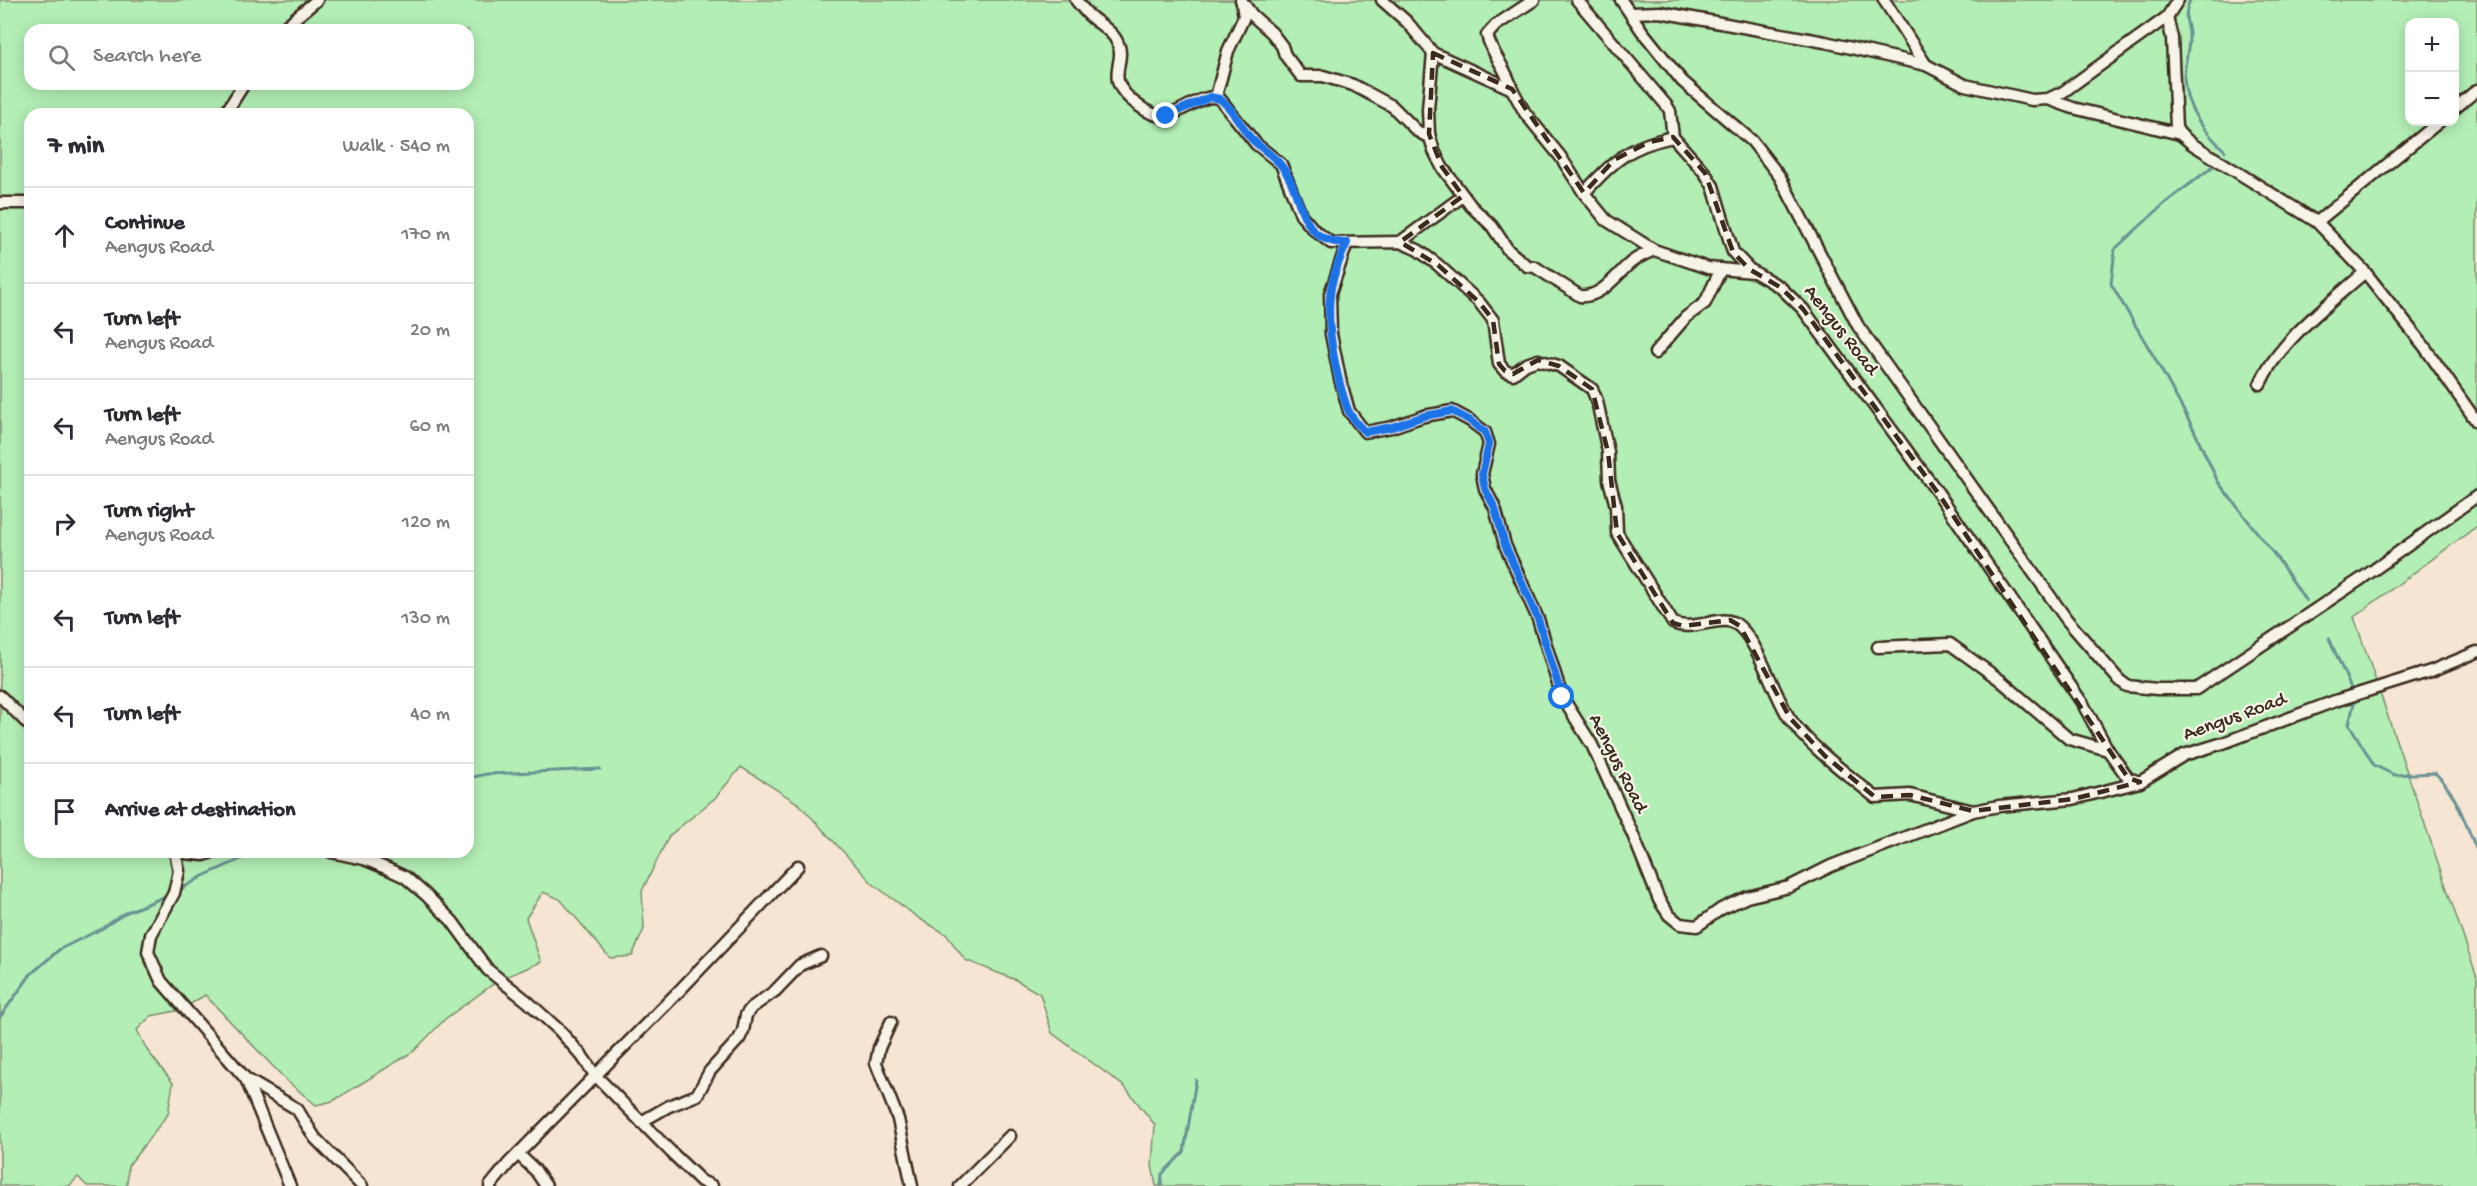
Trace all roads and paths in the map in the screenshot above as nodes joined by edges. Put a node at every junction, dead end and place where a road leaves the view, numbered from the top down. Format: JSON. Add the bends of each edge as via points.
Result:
{"nodes":[{"id":1,"x":317,"y":0,"type":"edge"},
{"id":2,"x":1076,"y":0,"type":"edge"},
{"id":3,"x":1241,"y":0,"type":"edge"},
{"id":4,"x":1382,"y":0,"type":"edge"},
{"id":5,"x":1534,"y":0,"type":"edge"},
{"id":6,"x":1577,"y":0,"type":"edge"},
{"id":7,"x":1621,"y":0,"type":"edge"},
{"id":8,"x":1884,"y":0,"type":"edge"},
{"id":9,"x":2178,"y":0,"type":"edge"},
{"id":10,"x":1630,"y":13,"type":"junction"},
{"id":11,"x":2167,"y":17,"type":"junction"},
{"id":12,"x":288,"y":24,"type":"edge"},
{"id":13,"x":1433,"y":53,"type":"junction"},
{"id":14,"x":1926,"y":65,"type":"junction"},
{"id":15,"x":1512,"y":89,"type":"junction"},
{"id":16,"x":240,"y":90,"type":"edge"},
{"id":17,"x":2477,"y":90,"type":"edge"},
{"id":18,"x":1216,"y":97,"type":"junction"},
{"id":19,"x":2048,"y":99,"type":"junction"},
{"id":20,"x":2459,"y":105,"type":"edge"},
{"id":21,"x":229,"y":108,"type":"edge"},
{"id":22,"x":2434,"y":126,"type":"edge"},
{"id":23,"x":1430,"y":134,"type":"junction"},
{"id":24,"x":2180,"y":134,"type":"junction"},
{"id":25,"x":1673,"y":137,"type":"junction"},
{"id":26,"x":1584,"y":193,"type":"junction"},
{"id":27,"x":1463,"y":196,"type":"junction"},
{"id":28,"x":0,"y":203,"type":"edge"},
{"id":29,"x":24,"y":203,"type":"edge"},
{"id":30,"x":2317,"y":222,"type":"junction"},
{"id":31,"x":1400,"y":242,"type":"junction"},
{"id":32,"x":1347,"y":243,"type":"junction"},
{"id":33,"x":1653,"y":250,"type":"junction"},
{"id":34,"x":1721,"y":269,"type":"junction"},
{"id":35,"x":1754,"y":272,"type":"junction"},
{"id":36,"x":2365,"y":272,"type":"junction"},
{"id":37,"x":1655,"y":353,"type":"dead end"},
{"id":38,"x":2260,"y":384,"type":"dead end"},
{"id":39,"x":2477,"y":422,"type":"edge"},
{"id":40,"x":2477,"y":496,"type":"edge"},
{"id":41,"x":1878,"y":647,"type":"dead end"},
{"id":42,"x":2477,"y":652,"type":"edge"},
{"id":43,"x":0,"y":696,"type":"edge"},
{"id":44,"x":24,"y":720,"type":"edge"},
{"id":45,"x":2108,"y":750,"type":"junction"},
{"id":46,"x":2140,"y":782,"type":"junction"},
{"id":47,"x":1974,"y":811,"type":"junction"},
{"id":48,"x":176,"y":858,"type":"edge"},
{"id":49,"x":359,"y":858,"type":"edge"},
{"id":50,"x":798,"y":866,"type":"dead end"},
{"id":51,"x":821,"y":956,"type":"dead end"},
{"id":52,"x":891,"y":1022,"type":"dead end"},
{"id":53,"x":595,"y":1075,"type":"junction"},
{"id":54,"x":246,"y":1079,"type":"junction"},
{"id":55,"x":641,"y":1122,"type":"junction"},
{"id":56,"x":1010,"y":1136,"type":"dead end"},
{"id":57,"x":518,"y":1154,"type":"junction"},
{"id":58,"x":290,"y":1186,"type":"edge"},
{"id":59,"x":362,"y":1186,"type":"edge"},
{"id":60,"x":490,"y":1186,"type":"edge"},
{"id":61,"x":546,"y":1186,"type":"edge"},
{"id":62,"x":712,"y":1186,"type":"edge"},
{"id":63,"x":912,"y":1186,"type":"edge"},
{"id":64,"x":960,"y":1186,"type":"edge"}],
"edges":[{"from":1,"to":12,"type":"street"},
{"from":2,"to":18,"type":"street","via":[[1117,40],[1119,88],[1143,109],[1166,116]]},
{"from":3,"to":18,"type":"street","via":[[1244,17],[1228,51]]},
{"from":3,"to":23,"type":"street","via":[[1272,33],[1301,76],[1323,76],[1353,85],[1392,106],[1417,131]]},
{"from":4,"to":13,"type":"street"},
{"from":5,"to":15,"type":"street","via":[[1487,35]]},
{"from":6,"to":25,"type":"street","via":[[1667,105]]},
{"from":7,"to":10,"type":"street"},
{"from":8,"to":14,"type":"street"},
{"from":9,"to":11,"type":"street"},
{"from":10,"to":14,"type":"street","via":[[1660,12]]},
{"from":10,"to":40,"type":"street","via":[[1682,81],[1766,157],[1858,326],[2067,620],[2127,686],[2196,689]]},
{"from":11,"to":19,"type":"street"},
{"from":11,"to":24,"type":"street","via":[[2172,38],[2175,120]]},
{"from":13,"to":15,"type":"street"},
{"from":13,"to":23,"type":"street"},
{"from":14,"to":19,"type":"street","via":[[1965,85],[2032,100]]},
{"from":15,"to":26,"type":"street"},
{"from":16,"to":21,"type":"street"},
{"from":17,"to":20,"type":"street"},
{"from":18,"to":32,"type":"street","via":[[1226,104],[1256,144],[1281,164],[1301,215],[1314,230],[1331,243]]},
{"from":19,"to":24,"type":"street"},
{"from":22,"to":30,"type":"street"},
{"from":23,"to":27,"type":"street","via":[[1442,167]]},
{"from":24,"to":30,"type":"street"},
{"from":25,"to":26,"type":"street","via":[[1649,142],[1614,160]]},
{"from":25,"to":35,"type":"street","name":"Aengus Road","via":[[1705,173],[1717,196],[1732,252]]},
{"from":26,"to":33,"type":"street","via":[[1606,220]]},
{"from":27,"to":31,"type":"street"},
{"from":27,"to":33,"type":"street","via":[[1492,226],[1508,250],[1527,266],[1535,267],[1580,296],[1608,285],[1628,265]]},
{"from":28,"to":29,"type":"street"},
{"from":30,"to":36,"type":"street"},
{"from":31,"to":32,"type":"street"},
{"from":31,"to":47,"type":"street","via":[[1438,265],[1479,302],[1493,320],[1499,364],[1505,371],[1513,374],[1538,360],[1559,366],[1592,389],[1608,452],[1617,534],[1673,623],[1683,626],[1730,620],[1740,626],[1790,718],[1825,756],[1875,797],[1910,795]]},
{"from":32,"to":47,"type":"street","name":"Aengus Road","via":[[1330,294],[1329,310],[1349,411],[1365,432],[1452,411],[1485,432],[1489,444],[1482,474],[1485,489],[1538,619],[1562,697],[1592,745],[1659,900],[1674,920],[1697,926],[1748,897],[1789,887],[1841,862]]},
{"from":33,"to":34,"type":"street","via":[[1698,266]]},
{"from":34,"to":35,"type":"street"},
{"from":34,"to":37,"type":"street","via":[[1705,303],[1686,317]]},
{"from":35,"to":45,"type":"street","name":"Aengus Road","via":[[1794,298],[1884,416],[2083,704]]},
{"from":36,"to":38,"type":"street","via":[[2268,365]]},
{"from":36,"to":39,"type":"street","via":[[2430,354]]},
{"from":41,"to":45,"type":"street","via":[[1950,644],[2000,680],[2069,739]]},
{"from":42,"to":46,"type":"street","name":"Aengus Road","via":[[2184,755]]},
{"from":43,"to":44,"type":"street"},
{"from":45,"to":46,"type":"street","name":"Aengus Road","via":[[2128,778]]},
{"from":46,"to":47,"type":"street","name":"Aengus Road","via":[[2073,798]]},
{"from":48,"to":54,"type":"street","via":[[179,871],[174,893],[151,935],[148,952],[161,981]]},
{"from":49,"to":53,"type":"street","via":[[388,868],[419,889],[452,921],[488,970],[565,1036]]},
{"from":50,"to":53,"type":"street"},
{"from":51,"to":55,"type":"street","via":[[800,965],[751,1008],[739,1038],[710,1071],[696,1095]]},
{"from":52,"to":63,"type":"street","via":[[876,1063],[895,1110]]},
{"from":53,"to":55,"type":"street"},
{"from":53,"to":57,"type":"street"},
{"from":54,"to":58,"type":"street"},
{"from":54,"to":59,"type":"street","via":[[297,1109],[311,1133]]},
{"from":55,"to":62,"type":"street"},
{"from":56,"to":64,"type":"street"},
{"from":57,"to":60,"type":"street"},
{"from":57,"to":61,"type":"street"}]}
